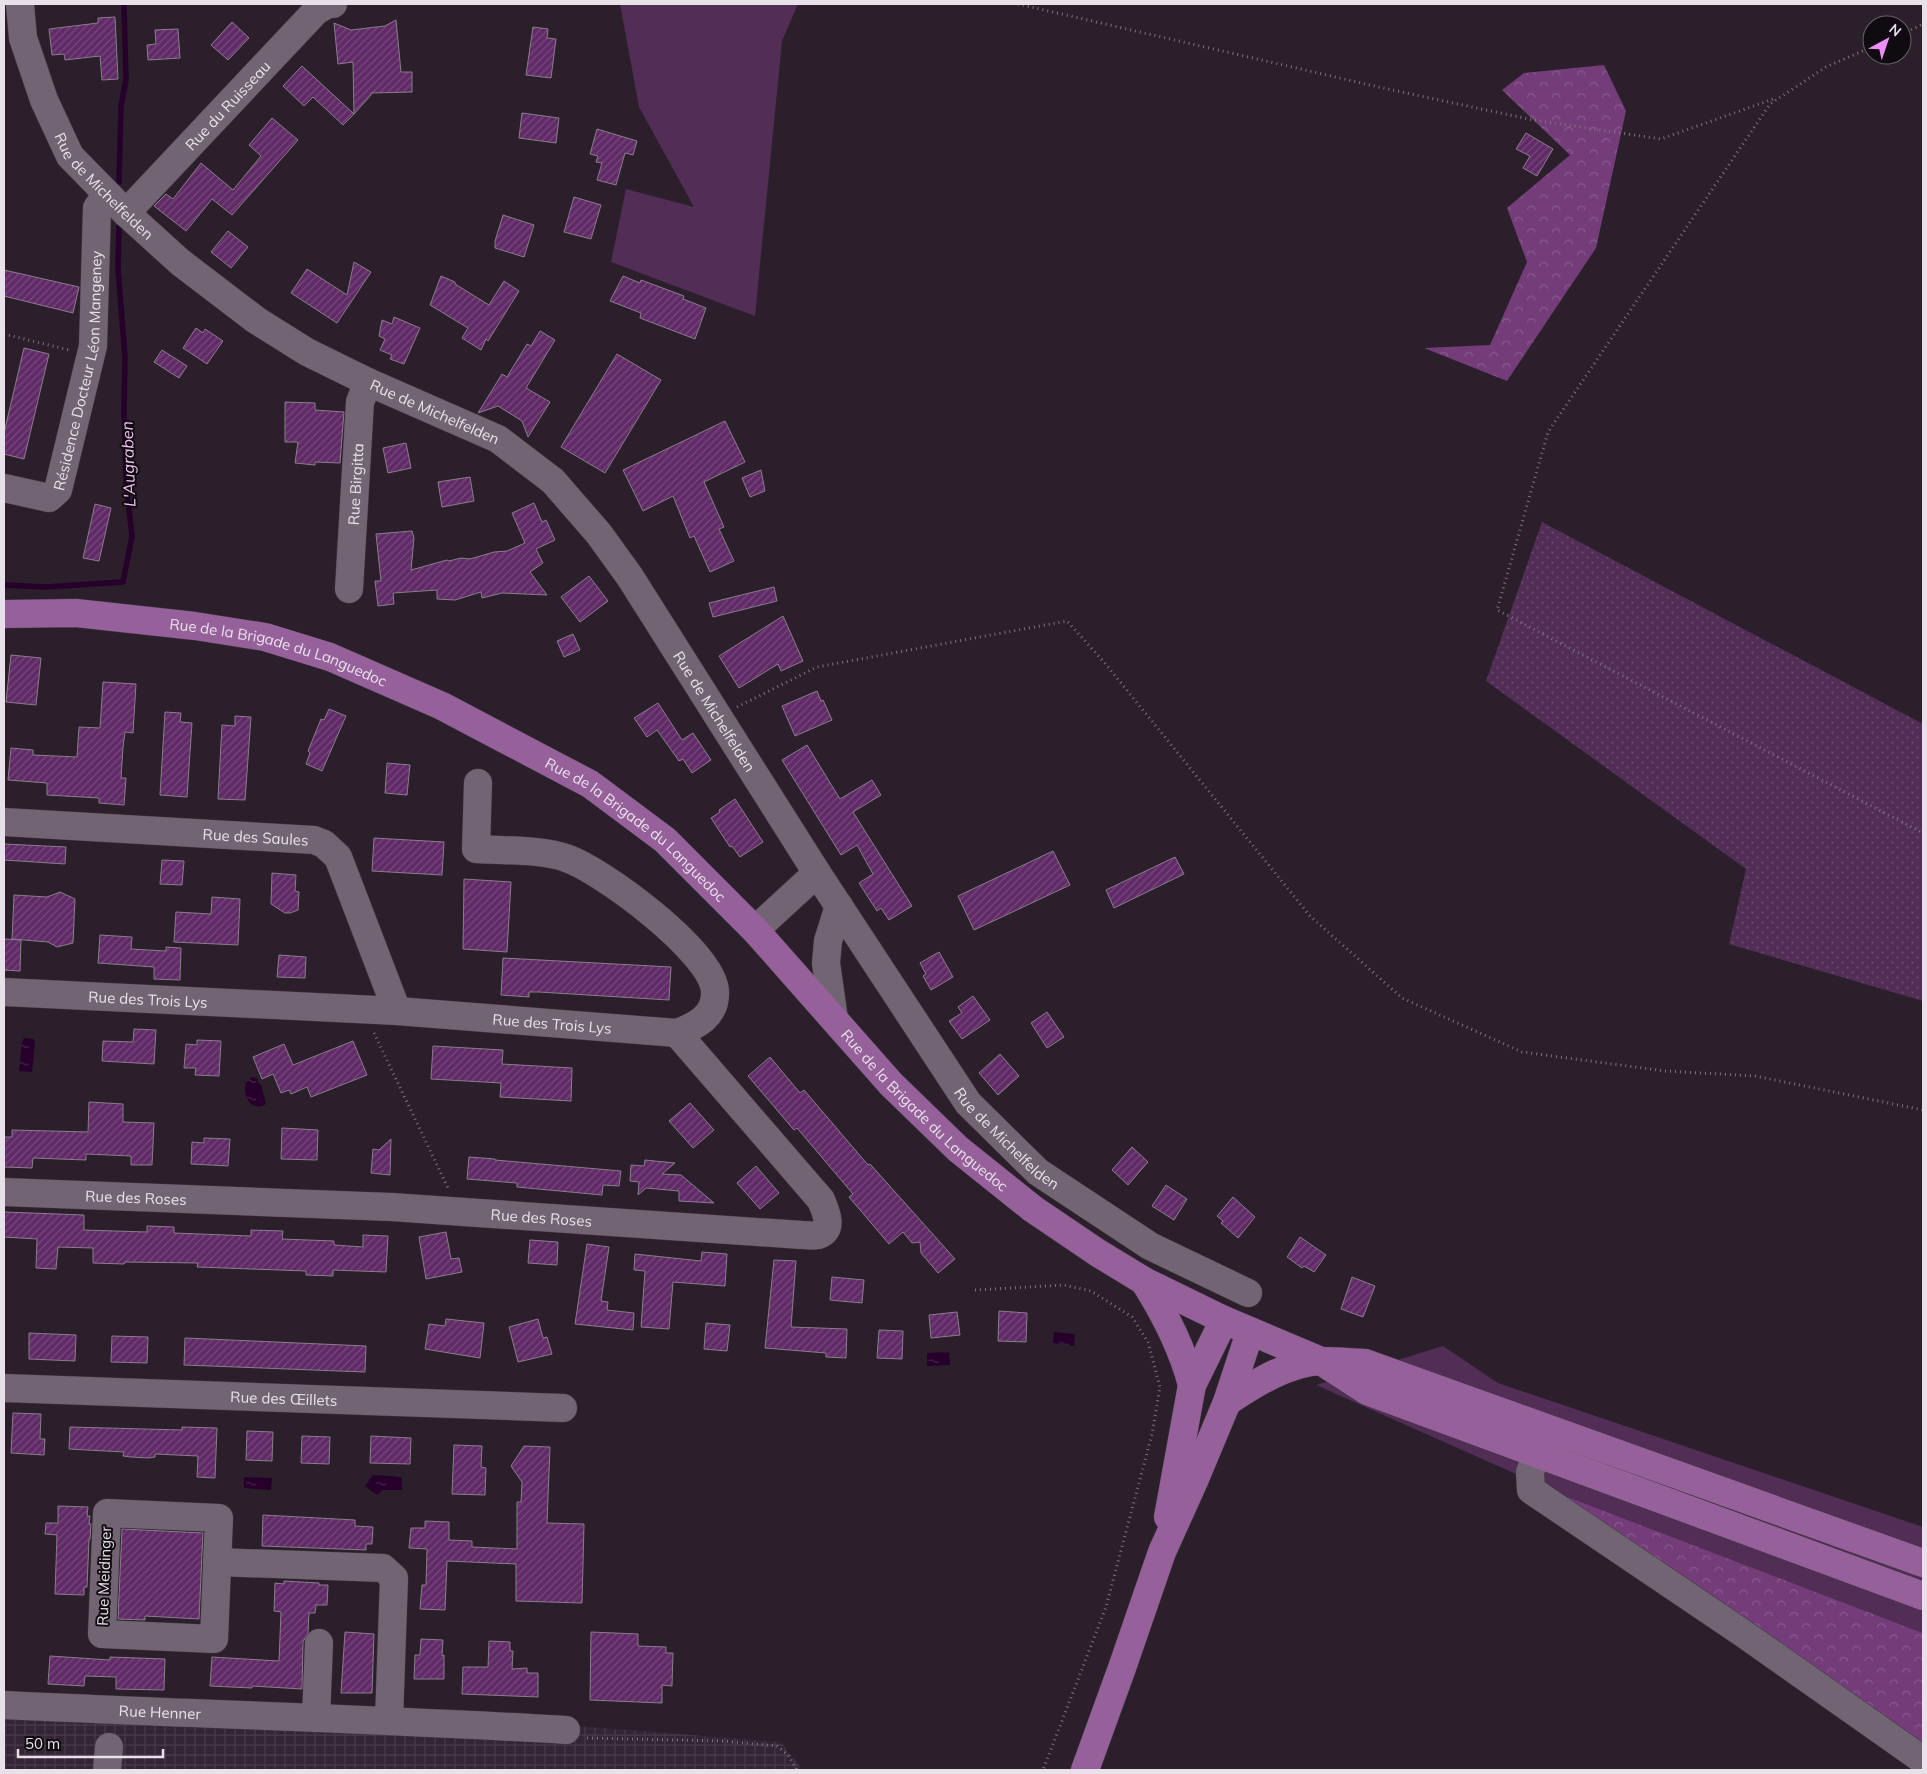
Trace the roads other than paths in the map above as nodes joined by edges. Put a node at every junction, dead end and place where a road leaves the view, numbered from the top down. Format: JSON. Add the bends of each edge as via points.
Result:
{"nodes":[{"id":1,"x":20,"y":4,"type":"edge"},
{"id":2,"x":328,"y":4,"type":"edge"},
{"id":3,"x":333,"y":4,"type":"edge"},
{"id":4,"x":14,"y":35,"type":"edge"},
{"id":5,"x":116,"y":204,"type":"junction"},
{"id":6,"x":368,"y":382,"type":"junction"},
{"id":7,"x":4,"y":488,"type":"edge"},
{"id":8,"x":349,"y":589,"type":"dead end"},
{"id":9,"x":4,"y":614,"type":"edge"},
{"id":10,"x":478,"y":783,"type":"dead end"},
{"id":11,"x":4,"y":822,"type":"edge"},
{"id":12,"x":817,"y":873,"type":"junction"},
{"id":13,"x":839,"y":906,"type":"junction"},
{"id":14,"x":755,"y":930,"type":"junction"},
{"id":15,"x":4,"y":992,"type":"edge"},
{"id":16,"x":397,"y":1012,"type":"junction"},
{"id":17,"x":834,"y":1019,"type":"junction"},
{"id":18,"x":677,"y":1033,"type":"junction"},
{"id":19,"x":4,"y":1192,"type":"edge"},
{"id":20,"x":1144,"y":1281,"type":"junction"},
{"id":21,"x":1248,"y":1293,"type":"dead end"},
{"id":22,"x":1224,"y":1320,"type":"junction"},
{"id":23,"x":1250,"y":1332,"type":"junction"},
{"id":24,"x":1321,"y":1361,"type":"junction"},
{"id":25,"x":1192,"y":1385,"type":"junction"},
{"id":26,"x":4,"y":1388,"type":"edge"},
{"id":27,"x":1227,"y":1402,"type":"junction"},
{"id":28,"x":563,"y":1408,"type":"dead end"},
{"id":29,"x":1537,"y":1453,"type":"junction"},
{"id":30,"x":1162,"y":1552,"type":"junction"},
{"id":31,"x":217,"y":1562,"type":"junction"},
{"id":32,"x":1923,"y":1563,"type":"edge"},
{"id":33,"x":1923,"y":1596,"type":"edge"},
{"id":34,"x":319,"y":1643,"type":"dead end"},
{"id":35,"x":4,"y":1705,"type":"edge"},
{"id":36,"x":316,"y":1718,"type":"junction"},
{"id":37,"x":389,"y":1720,"type":"junction"},
{"id":38,"x":566,"y":1730,"type":"road end"},
{"id":39,"x":1923,"y":1760,"type":"edge"},
{"id":40,"x":1085,"y":1770,"type":"edge"}],
"edges":[{"from":1,"to":4,"type":"street","name":"Rue de Michelfelden"},
{"from":2,"to":3,"type":"street","name":"Rue du Ruisseau"},
{"from":2,"to":5,"type":"street","name":"Rue du Ruisseau","via":[[316,11]]},
{"from":4,"to":5,"type":"street","name":"Rue de Michelfelden","via":[[70,156]]},
{"from":5,"to":6,"type":"street","name":"Rue de Michelfelden","via":[[180,262],[256,320],[308,352]]},
{"from":5,"to":7,"type":"street","name":"Résidence Docteur Léon Mangeney","via":[[97,208],[93,346],[58,490],[49,498]]},
{"from":6,"to":8,"type":"street","name":"Rue Birgitta","via":[[360,402]]},
{"from":6,"to":12,"type":"street","name":"Rue de Michelfelden","via":[[498,439],[553,481],[599,534],[630,577]]},
{"from":9,"to":14,"type":"main road","name":"Rue de la Brigade du Languedoc","via":[[76,613],[195,626],[265,637],[330,657],[442,706],[590,784],[665,840]]},
{"from":10,"to":18,"type":"street","name":"Rue des Trois Lys","via":[[476,850],[545,854],[566,858],[592,870],[629,896],[702,962],[712,978],[713,1006],[697,1026]]},
{"from":11,"to":16,"type":"street","name":"Rue des Saules","via":[[314,840],[324,844],[338,857]]},
{"from":12,"to":13,"type":"street","name":"Rue de Michelfelden"},
{"from":12,"to":14,"type":"street"},
{"from":13,"to":17,"type":"street","via":[[828,941],[826,963]]},
{"from":13,"to":21,"type":"street","name":"Rue de Michelfelden","via":[[968,1103],[1038,1172],[1150,1246]]},
{"from":14,"to":17,"type":"main road","name":"Rue de la Brigade du Languedoc"},
{"from":15,"to":16,"type":"street","name":"Rue des Trois Lys"},
{"from":16,"to":18,"type":"street","name":"Rue des Trois Lys"},
{"from":17,"to":20,"type":"main road","name":"Rue de la Brigade du Languedoc","via":[[891,1084],[958,1149],[1033,1209]]},
{"from":18,"to":19,"type":"street","name":"Rue des Roses","via":[[821,1200],[828,1222],[824,1231],[818,1235],[802,1235],[391,1207]]},
{"from":20,"to":22,"type":"main road","name":"Rue de la Brigade du Languedoc"},
{"from":20,"to":25,"type":"main road","via":[[1176,1338]]},
{"from":22,"to":23,"type":"main road","name":"Rue de la Brigade du Languedoc"},
{"from":22,"to":25,"type":"main road"},
{"from":23,"to":24,"type":"main road","name":"Rue de la Brigade du Languedoc"},
{"from":23,"to":27,"type":"main road"},
{"from":24,"to":27,"type":"main road","via":[[1284,1370]]},
{"from":24,"to":29,"type":"main road","via":[[1367,1391]]},
{"from":24,"to":32,"type":"main road","via":[[1365,1362]]},
{"from":25,"to":30,"type":"main road"},
{"from":26,"to":28,"type":"street","name":"Rue des Œillets"},
{"from":27,"to":30,"type":"main road"},
{"from":29,"to":33,"type":"main road"},
{"from":29,"to":39,"type":"street","via":[[1530,1472],[1531,1490]]},
{"from":30,"to":40,"type":"main road"},
{"from":31,"to":31,"type":"street","name":"Rue Meidinger","via":[[214,1639],[102,1634],[107,1513],[219,1518]]},
{"from":31,"to":37,"type":"street","via":[[383,1568],[394,1578]]},
{"from":34,"to":36,"type":"street"},
{"from":35,"to":36,"type":"street","name":"Rue Henner"},
{"from":36,"to":37,"type":"street","name":"Rue Henner"},
{"from":37,"to":38,"type":"street","name":"Rue Henner"}]}
